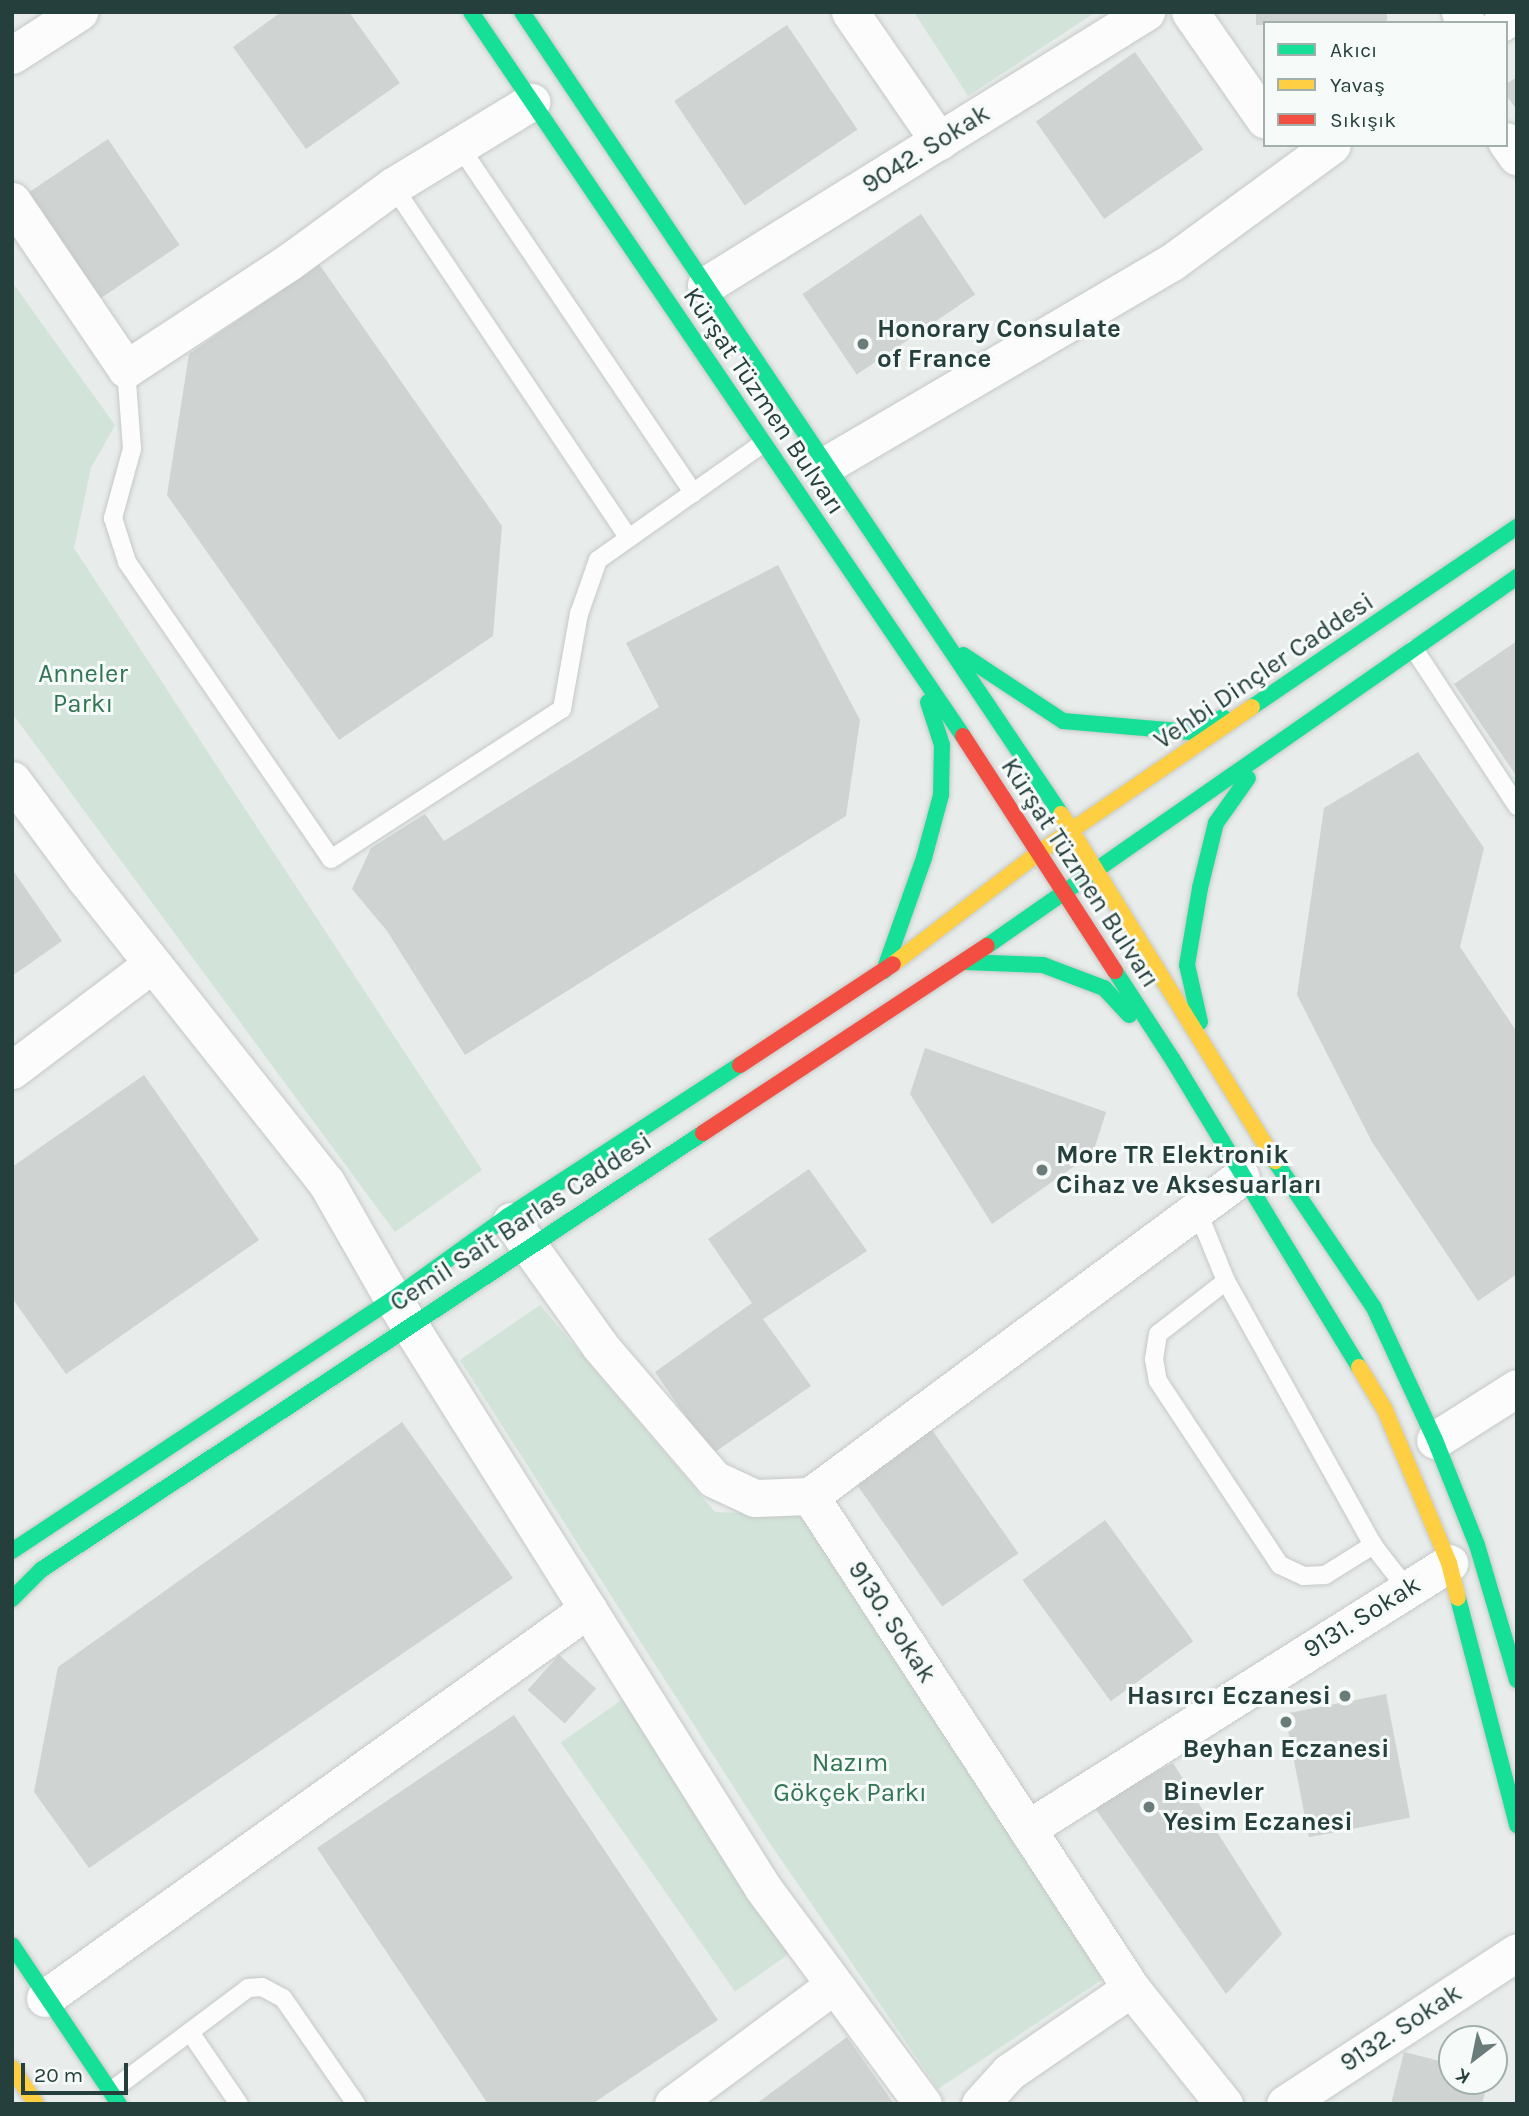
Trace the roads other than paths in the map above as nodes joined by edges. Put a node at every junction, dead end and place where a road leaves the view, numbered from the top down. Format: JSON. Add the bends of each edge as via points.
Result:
{"nodes":[{"id":1,"x":79,"y":12,"type":"edge"},
{"id":2,"x":471,"y":12,"type":"edge"},
{"id":3,"x":522,"y":12,"type":"edge"},
{"id":4,"x":850,"y":12,"type":"edge"},
{"id":5,"x":1146,"y":12,"type":"edge"},
{"id":6,"x":1190,"y":12,"type":"edge"},
{"id":7,"x":12,"y":55,"type":"edge"},
{"id":8,"x":531,"y":102,"type":"junction"},
{"id":9,"x":1263,"y":117,"type":"edge"},
{"id":10,"x":939,"y":141,"type":"junction"},
{"id":11,"x":458,"y":144,"type":"junction"},
{"id":12,"x":1326,"y":147,"type":"edge"},
{"id":13,"x":1290,"y":158,"type":"edge"},
{"id":14,"x":393,"y":186,"type":"junction"},
{"id":15,"x":12,"y":201,"type":"edge"},
{"id":16,"x":706,"y":285,"type":"junction"},
{"id":17,"x":126,"y":369,"type":"junction"},
{"id":18,"x":763,"y":443,"type":"junction"},
{"id":19,"x":825,"y":465,"type":"junction"},
{"id":20,"x":693,"y":493,"type":"junction"},
{"id":21,"x":1517,"y":527,"type":"edge"},
{"id":22,"x":628,"y":537,"type":"junction"},
{"id":23,"x":1517,"y":577,"type":"edge"},
{"id":24,"x":943,"y":641,"type":"junction"},
{"id":25,"x":1415,"y":649,"type":"junction"},
{"id":26,"x":914,"y":660,"type":"junction"},
{"id":27,"x":1273,"y":694,"type":"junction"},
{"id":28,"x":1264,"y":755,"type":"junction"},
{"id":29,"x":12,"y":780,"type":"edge"},
{"id":30,"x":1517,"y":806,"type":"edge"},
{"id":31,"x":1073,"y":832,"type":"junction"},
{"id":32,"x":1038,"y":853,"type":"junction"},
{"id":33,"x":1096,"y":871,"type":"junction"},
{"id":34,"x":1064,"y":895,"type":"junction"},
{"id":35,"x":965,"y":962,"type":"junction"},
{"id":36,"x":152,"y":964,"type":"junction"},
{"id":37,"x":884,"y":971,"type":"junction"},
{"id":38,"x":1207,"y":1051,"type":"junction"},
{"id":39,"x":1173,"y":1060,"type":"junction"},
{"id":40,"x":12,"y":1070,"type":"edge"},
{"id":41,"x":1241,"y":1177,"type":"junction"},
{"id":42,"x":1197,"y":1210,"type":"junction"},
{"id":43,"x":508,"y":1216,"type":"junction"},
{"id":44,"x":529,"y":1246,"type":"junction"},
{"id":45,"x":1226,"y":1281,"type":"junction"},
{"id":46,"x":401,"y":1312,"type":"junction"},
{"id":47,"x":1517,"y":1388,"type":"edge"},
{"id":48,"x":1434,"y":1440,"type":"junction"},
{"id":49,"x":810,"y":1496,"type":"junction"},
{"id":50,"x":1373,"y":1545,"type":"junction"},
{"id":51,"x":12,"y":1551,"type":"edge"},
{"id":52,"x":1449,"y":1563,"type":"junction"},
{"id":53,"x":1406,"y":1589,"type":"junction"},
{"id":54,"x":12,"y":1599,"type":"edge"},
{"id":55,"x":588,"y":1609,"type":"junction"},
{"id":56,"x":1517,"y":1680,"type":"edge"},
{"id":57,"x":1517,"y":1825,"type":"edge"},
{"id":58,"x":1027,"y":1829,"type":"junction"},
{"id":59,"x":12,"y":1945,"type":"edge"},
{"id":60,"x":1517,"y":1952,"type":"edge"},
{"id":61,"x":834,"y":1985,"type":"junction"},
{"id":62,"x":1130,"y":1988,"type":"junction"},
{"id":63,"x":45,"y":1998,"type":"junction"},
{"id":64,"x":190,"y":2032,"type":"junction"},
{"id":65,"x":12,"y":2068,"type":"edge"},
{"id":66,"x":115,"y":2097,"type":"edge"},
{"id":67,"x":36,"y":2104,"type":"edge"},
{"id":68,"x":239,"y":2104,"type":"edge"},
{"id":69,"x":356,"y":2104,"type":"edge"},
{"id":70,"x":673,"y":2104,"type":"edge"},
{"id":71,"x":923,"y":2104,"type":"edge"},
{"id":72,"x":980,"y":2104,"type":"edge"},
{"id":73,"x":1224,"y":2104,"type":"edge"},
{"id":74,"x":1285,"y":2104,"type":"edge"}],
"edges":[{"from":1,"to":7,"type":"street"},
{"from":2,"to":8,"type":"street","name":"Kürşat Tüzmen Bulvarı"},
{"from":3,"to":16,"type":"street","name":"Kürşat Tüzmen Bulvarı"},
{"from":4,"to":10,"type":"street"},
{"from":5,"to":10,"type":"street","name":"9042. Sokak"},
{"from":6,"to":9,"type":"street"},
{"from":8,"to":11,"type":"street"},
{"from":8,"to":18,"type":"street","name":"Kürşat Tüzmen Bulvarı"},
{"from":10,"to":16,"type":"street","name":"9042. Sokak"},
{"from":11,"to":14,"type":"street"},
{"from":11,"to":20,"type":"lane"},
{"from":12,"to":13,"type":"street"},
{"from":13,"to":19,"type":"street","via":[[1172,262]]},
{"from":14,"to":17,"type":"street","via":[[289,262]]},
{"from":14,"to":22,"type":"lane"},
{"from":15,"to":17,"type":"street"},
{"from":16,"to":19,"type":"street","name":"Kürşat Tüzmen Bulvarı"},
{"from":17,"to":22,"type":"lane","via":[[132,449],[113,518],[127,562],[331,859],[562,709],[579,614],[598,560]]},
{"from":18,"to":20,"type":"lane"},
{"from":18,"to":26,"type":"street","name":"Kürşat Tüzmen Bulvarı"},
{"from":19,"to":24,"type":"street","name":"Kürşat Tüzmen Bulvarı"},
{"from":20,"to":22,"type":"lane"},
{"from":21,"to":27,"type":"street","name":"Vehbi Dinçler Caddesi"},
{"from":23,"to":25,"type":"street","name":"Cemil Sait Barlas Caddesi"},
{"from":24,"to":27,"type":"street","via":[[1063,721],[1191,732]]},
{"from":24,"to":31,"type":"street","name":"Kürşat Tüzmen Bulvarı"},
{"from":25,"to":28,"type":"street","name":"Cemil Sait Barlas Caddesi"},
{"from":25,"to":30,"type":"lane"},
{"from":26,"to":32,"type":"street","name":"Kürşat Tüzmen Bulvarı"},
{"from":26,"to":37,"type":"street","via":[[942,745],[941,795]]},
{"from":27,"to":31,"type":"street","name":"Vehbi Dinçler Caddesi"},
{"from":28,"to":33,"type":"street","name":"Cemil Sait Barlas Caddesi"},
{"from":28,"to":38,"type":"street","via":[[1216,822],[1200,888],[1187,965]]},
{"from":29,"to":36,"type":"street"},
{"from":31,"to":32,"type":"street","name":"Vehbi Dinçler Caddesi"},
{"from":31,"to":33,"type":"street","name":"Kürşat Tüzmen Bulvarı"},
{"from":32,"to":34,"type":"street","name":"Kürşat Tüzmen Bulvarı"},
{"from":32,"to":37,"type":"street","name":"Cemil Sait Barlas Caddesi"},
{"from":33,"to":34,"type":"street","name":"Cemil Sait Barlas Caddesi"},
{"from":33,"to":38,"type":"street","name":"Kürşat Tüzmen Bulvarı"},
{"from":34,"to":35,"type":"street","name":"Cemil Sait Barlas Caddesi"},
{"from":34,"to":39,"type":"street","name":"Kürşat Tüzmen Bulvarı"},
{"from":35,"to":39,"type":"street","via":[[1043,965],[1104,988]]},
{"from":35,"to":44,"type":"street","name":"Cemil Sait Barlas Caddesi"},
{"from":36,"to":40,"type":"street"},
{"from":36,"to":46,"type":"street","via":[[326,1182]]},
{"from":37,"to":43,"type":"street","name":"Cemil Sait Barlas Caddesi"},
{"from":38,"to":48,"type":"street","name":"Kürşat Tüzmen Bulvarı","via":[[1374,1308]]},
{"from":39,"to":41,"type":"street","name":"Kürşat Tüzmen Bulvarı"},
{"from":41,"to":42,"type":"street"},
{"from":41,"to":52,"type":"street","name":"Kürşat Tüzmen Bulvarı","via":[[1385,1410]]},
{"from":42,"to":45,"type":"lane"},
{"from":42,"to":49,"type":"street"},
{"from":43,"to":44,"type":"street"},
{"from":43,"to":46,"type":"street","name":"Cemil Sait Barlas Caddesi"},
{"from":44,"to":46,"type":"street","name":"Cemil Sait Barlas Caddesi"},
{"from":44,"to":49,"type":"street","via":[[600,1346],[714,1479],[755,1498]]},
{"from":45,"to":50,"type":"lane"},
{"from":45,"to":50,"type":"lane","via":[[1158,1334],[1154,1359],[1158,1381],[1280,1565],[1304,1576],[1325,1575]]},
{"from":46,"to":51,"type":"street","name":"Cemil Sait Barlas Caddesi"},
{"from":46,"to":54,"type":"street","name":"Cemil Sait Barlas Caddesi","via":[[41,1570]]},
{"from":46,"to":55,"type":"street"},
{"from":47,"to":48,"type":"street"},
{"from":48,"to":56,"type":"street","name":"Kürşat Tüzmen Bulvarı","via":[[1477,1545]]},
{"from":49,"to":58,"type":"street","name":"9130. Sokak"},
{"from":50,"to":53,"type":"lane"},
{"from":52,"to":53,"type":"street","name":"9131. Sokak"},
{"from":52,"to":57,"type":"street","name":"Kürşat Tüzmen Bulvarı"},
{"from":53,"to":58,"type":"street","name":"9131. Sokak"},
{"from":55,"to":61,"type":"street","via":[[763,1888]]},
{"from":55,"to":63,"type":"street"},
{"from":58,"to":62,"type":"street","name":"9130. Sokak"},
{"from":59,"to":63,"type":"street"},
{"from":60,"to":74,"type":"street","name":"9132. Sokak"},
{"from":61,"to":70,"type":"street"},
{"from":61,"to":71,"type":"street"},
{"from":62,"to":72,"type":"street","via":[[1009,2072]]},
{"from":62,"to":73,"type":"street","name":"9130. Sokak"},
{"from":63,"to":66,"type":"street"},
{"from":64,"to":66,"type":"lane"},
{"from":64,"to":68,"type":"lane"},
{"from":64,"to":69,"type":"lane","via":[[248,1988],[262,1987],[283,1998]]},
{"from":65,"to":67,"type":"street"}]}
